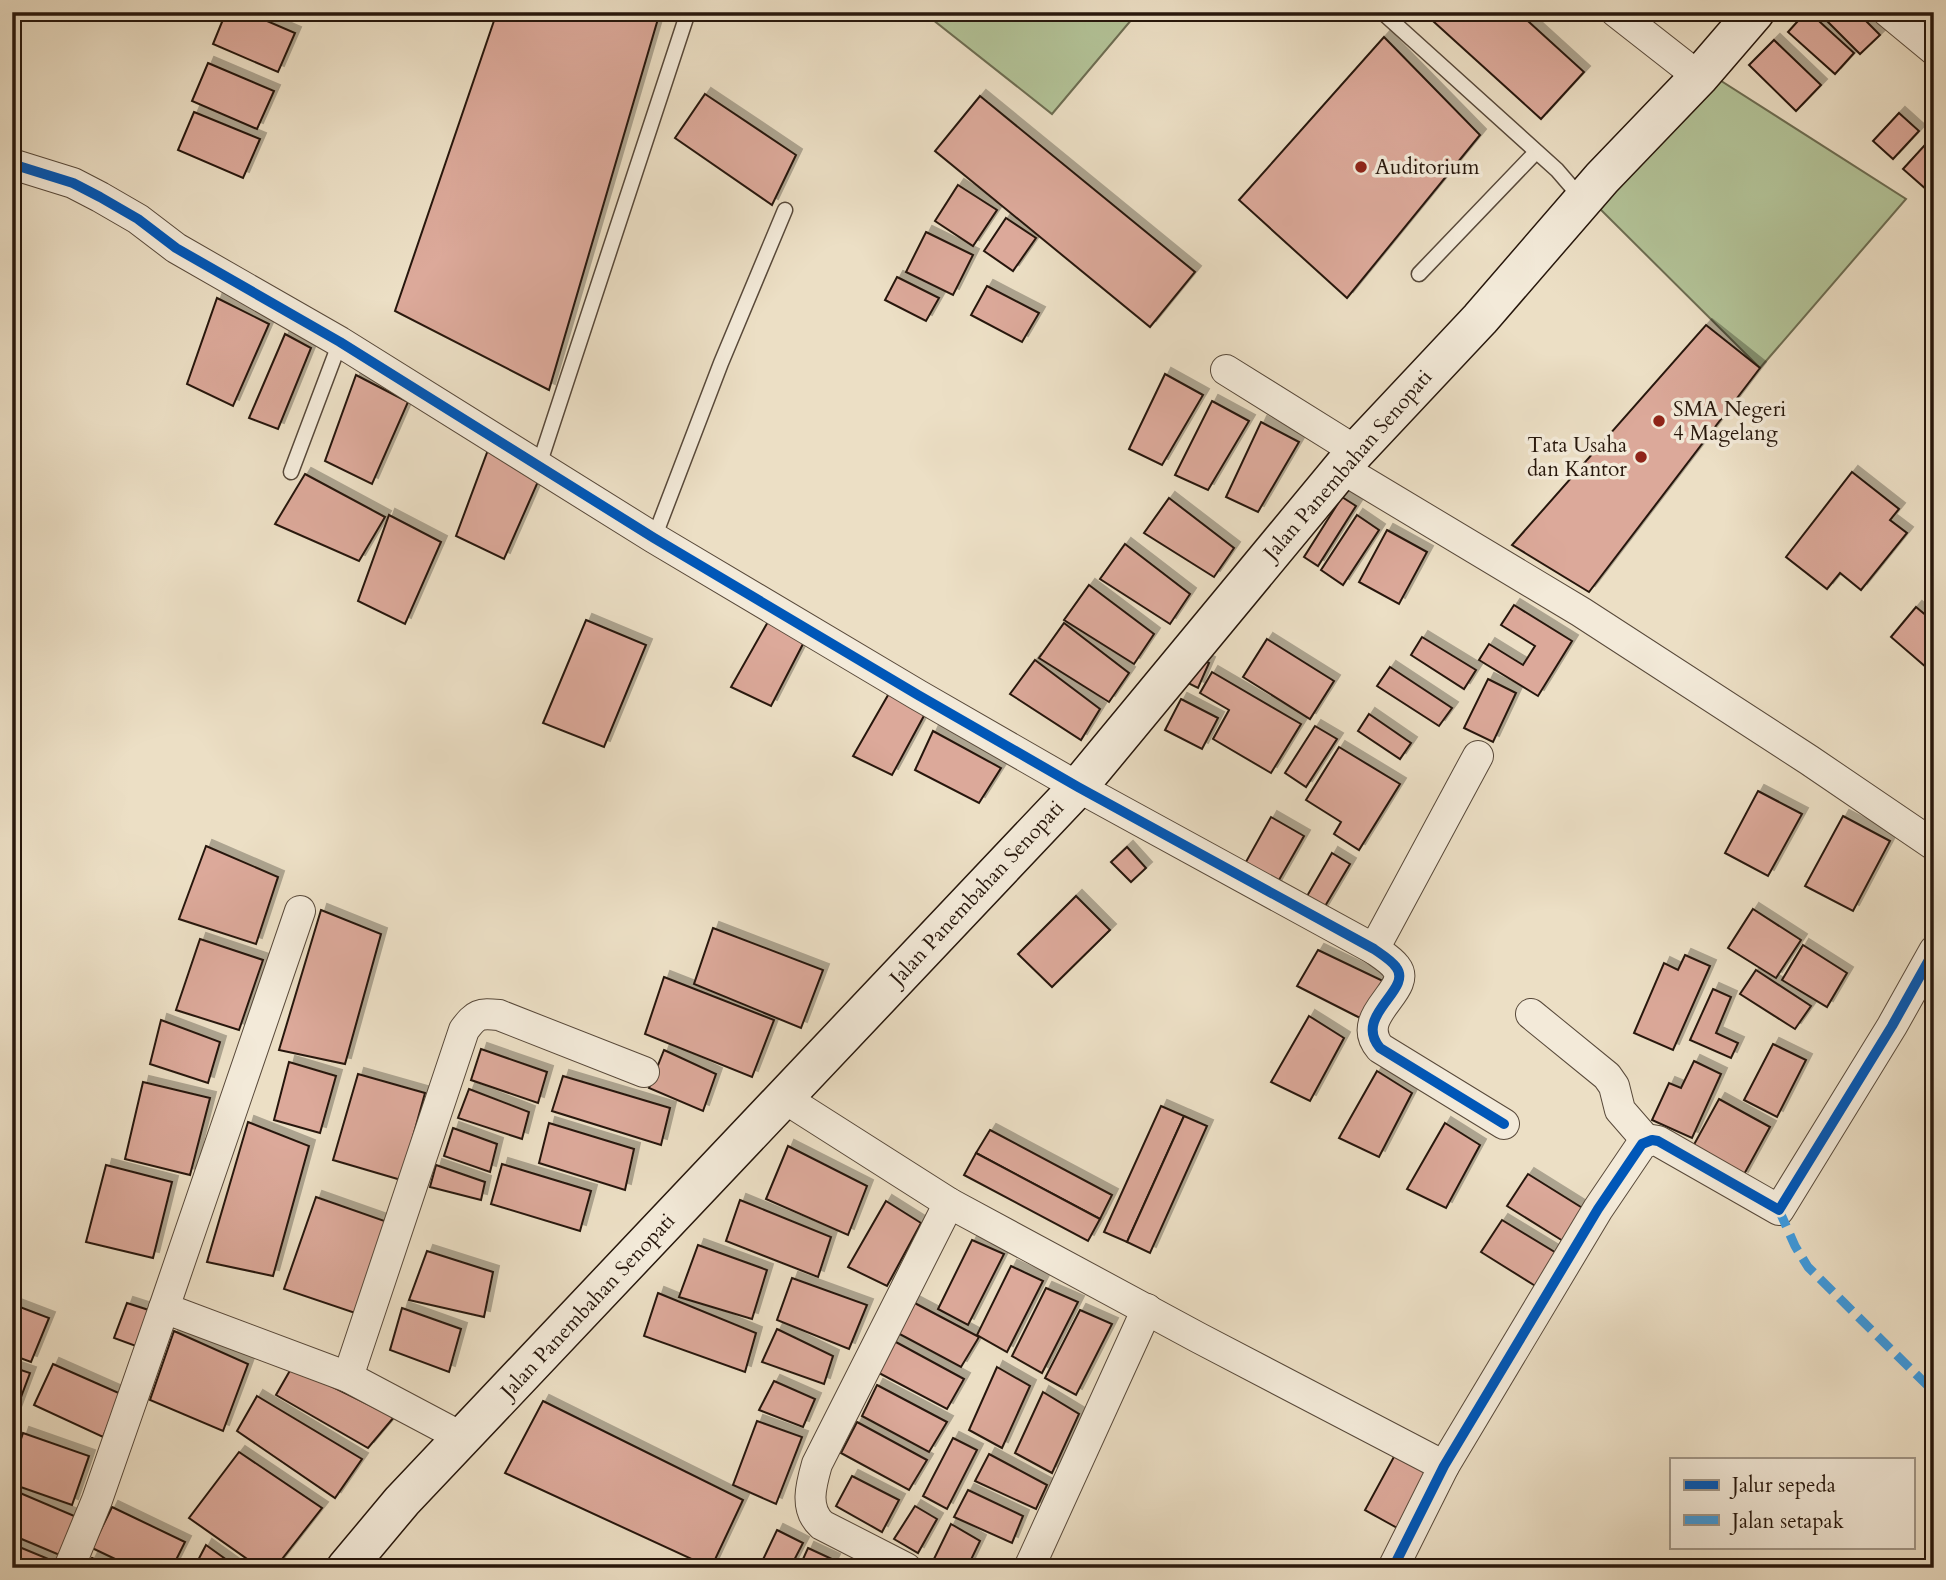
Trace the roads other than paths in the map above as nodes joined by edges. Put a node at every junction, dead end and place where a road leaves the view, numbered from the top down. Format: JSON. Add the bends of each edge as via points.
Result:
{"nodes":[{"id":1,"x":688,"y":12,"type":"edge"},
{"id":2,"x":1382,"y":12,"type":"edge"},
{"id":3,"x":1616,"y":12,"type":"edge"},
{"id":4,"x":1755,"y":12,"type":"edge"},
{"id":5,"x":1888,"y":12,"type":"edge"},
{"id":6,"x":1934,"y":50,"type":"edge"},
{"id":7,"x":1699,"y":77,"type":"junction"},
{"id":8,"x":1536,"y":152,"type":"junction"},
{"id":9,"x":12,"y":164,"type":"edge"},
{"id":10,"x":1583,"y":200,"type":"junction"},
{"id":11,"x":785,"y":210,"type":"dead end"},
{"id":12,"x":1419,"y":274,"type":"dead end"},
{"id":13,"x":340,"y":342,"type":"junction"},
{"id":14,"x":1226,"y":370,"type":"dead end"},
{"id":15,"x":1348,"y":459,"type":"junction"},
{"id":16,"x":540,"y":465,"type":"junction"},
{"id":17,"x":291,"y":472,"type":"dead end"},
{"id":18,"x":654,"y":538,"type":"junction"},
{"id":19,"x":1478,"y":755,"type":"dead end"},
{"id":20,"x":1078,"y":787,"type":"junction"},
{"id":21,"x":1934,"y":845,"type":"edge"},
{"id":22,"x":300,"y":911,"type":"dead end"},
{"id":23,"x":1374,"y":949,"type":"junction"},
{"id":24,"x":1934,"y":951,"type":"edge"},
{"id":25,"x":1531,"y":1014,"type":"dead end"},
{"id":26,"x":644,"y":1072,"type":"dead end"},
{"id":27,"x":784,"y":1098,"type":"junction"},
{"id":28,"x":1504,"y":1124,"type":"dead end"},
{"id":29,"x":1647,"y":1141,"type":"junction"},
{"id":30,"x":949,"y":1203,"type":"junction"},
{"id":31,"x":164,"y":1308,"type":"junction"},
{"id":32,"x":1147,"y":1308,"type":"junction"},
{"id":33,"x":348,"y":1377,"type":"junction"},
{"id":34,"x":463,"y":1438,"type":"junction"},
{"id":35,"x":1444,"y":1466,"type":"junction"},
{"id":36,"x":69,"y":1568,"type":"edge"},
{"id":37,"x":346,"y":1568,"type":"edge"},
{"id":38,"x":906,"y":1568,"type":"edge"},
{"id":39,"x":1028,"y":1568,"type":"edge"},
{"id":40,"x":1394,"y":1568,"type":"edge"}],
"edges":[{"from":1,"to":16,"type":"lane"},
{"from":2,"to":8,"type":"lane"},
{"from":3,"to":7,"type":"street"},
{"from":4,"to":7,"type":"main road","name":"Jalan Panembahan Senopati"},
{"from":5,"to":6,"type":"street"},
{"from":7,"to":10,"type":"main road","name":"Jalan Panembahan Senopati"},
{"from":8,"to":10,"type":"lane"},
{"from":8,"to":12,"type":"lane"},
{"from":9,"to":13,"type":"street","via":[[73,183],[100,197],[176,248]]},
{"from":10,"to":15,"type":"main road","name":"Jalan Panembahan Senopati","via":[[1480,319]]},
{"from":11,"to":18,"type":"lane"},
{"from":13,"to":16,"type":"street"},
{"from":13,"to":17,"type":"lane"},
{"from":14,"to":15,"type":"street"},
{"from":15,"to":20,"type":"main road","name":"Jalan Panembahan Senopati"},
{"from":15,"to":21,"type":"street"},
{"from":16,"to":18,"type":"street"},
{"from":18,"to":20,"type":"street"},
{"from":19,"to":23,"type":"street"},
{"from":20,"to":23,"type":"street"},
{"from":20,"to":27,"type":"main road","name":"Jalan Panembahan Senopati"},
{"from":22,"to":31,"type":"street"},
{"from":23,"to":28,"type":"street","via":[[1400,976],[1375,1017],[1373,1040]]},
{"from":24,"to":29,"type":"street","via":[[1779,1210],[1658,1141]]},
{"from":25,"to":29,"type":"street","via":[[1607,1076],[1620,1110]]},
{"from":26,"to":33,"type":"street","via":[[499,1015],[482,1013],[473,1019],[464,1030]]},
{"from":27,"to":30,"type":"street"},
{"from":27,"to":34,"type":"main road","name":"Jalan Panembahan Senopati"},
{"from":29,"to":35,"type":"street","via":[[1598,1209]]},
{"from":30,"to":32,"type":"street"},
{"from":30,"to":38,"type":"street","via":[[817,1464],[811,1487],[811,1510],[822,1525]]},
{"from":31,"to":33,"type":"street"},
{"from":31,"to":36,"type":"street"},
{"from":32,"to":35,"type":"street"},
{"from":32,"to":39,"type":"street"},
{"from":33,"to":34,"type":"street"},
{"from":34,"to":37,"type":"main road","name":"Jalan Panembahan Senopati"},
{"from":35,"to":40,"type":"street"}]}
